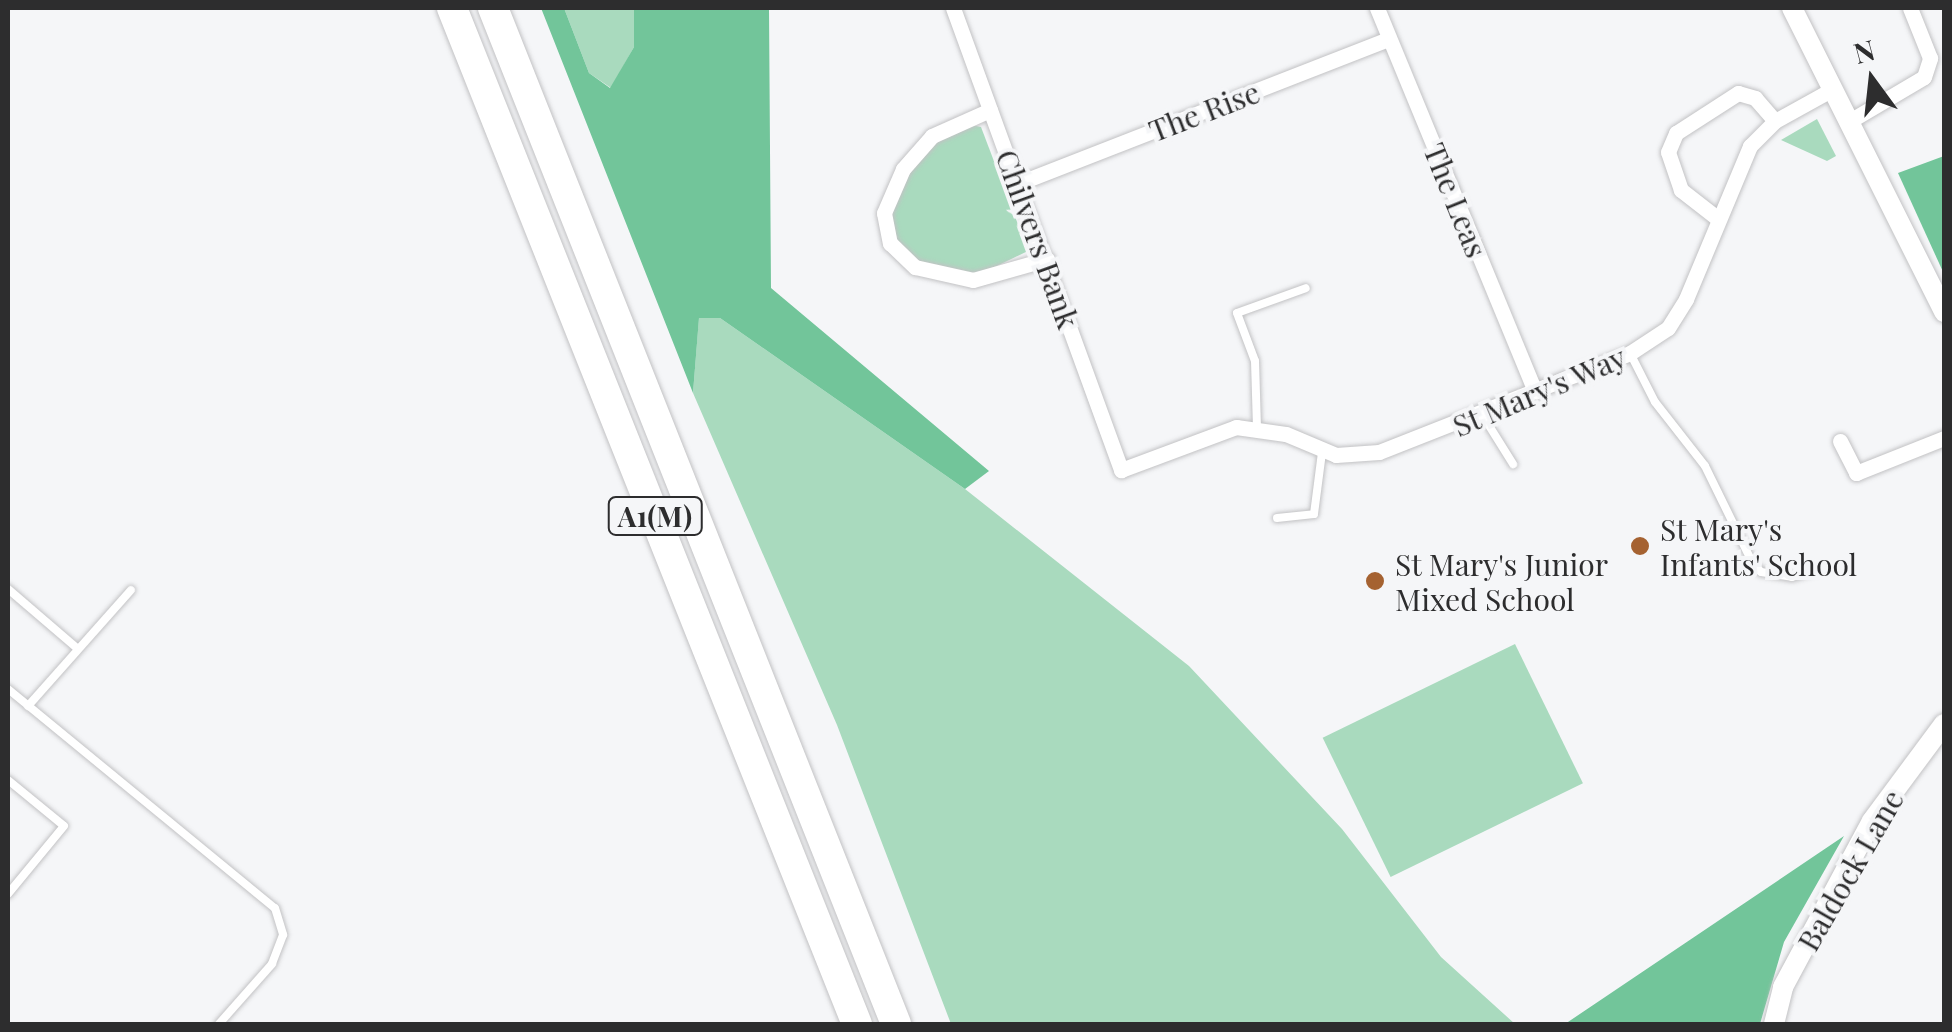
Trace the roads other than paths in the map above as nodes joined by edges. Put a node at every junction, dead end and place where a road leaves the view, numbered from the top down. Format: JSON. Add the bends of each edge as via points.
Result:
{"nodes":[{"id":1,"x":452,"y":8,"type":"edge"},
{"id":2,"x":493,"y":8,"type":"edge"},
{"id":3,"x":953,"y":8,"type":"edge"},
{"id":4,"x":1377,"y":8,"type":"edge"},
{"id":5,"x":1792,"y":8,"type":"edge"},
{"id":6,"x":1910,"y":8,"type":"edge"},
{"id":7,"x":1389,"y":39,"type":"junction"},
{"id":8,"x":1831,"y":90,"type":"junction"},
{"id":9,"x":990,"y":110,"type":"junction"},
{"id":10,"x":1775,"y":121,"type":"junction"},
{"id":11,"x":1848,"y":122,"type":"junction"},
{"id":12,"x":1020,"y":183,"type":"junction"},
{"id":13,"x":1716,"y":218,"type":"junction"},
{"id":14,"x":1046,"y":258,"type":"junction"},
{"id":15,"x":1306,"y":288,"type":"dead end"},
{"id":16,"x":1944,"y":312,"type":"edge"},
{"id":17,"x":1630,"y":353,"type":"junction"},
{"id":18,"x":1535,"y":392,"type":"junction"},
{"id":19,"x":1484,"y":416,"type":"junction"},
{"id":20,"x":1256,"y":428,"type":"junction"},
{"id":21,"x":1944,"y":438,"type":"edge"},
{"id":22,"x":1840,"y":440,"type":"dead end"},
{"id":23,"x":1322,"y":452,"type":"junction"},
{"id":24,"x":1513,"y":464,"type":"dead end"},
{"id":25,"x":1121,"y":470,"type":"joint"},
{"id":26,"x":1276,"y":518,"type":"dead end"},
{"id":27,"x":1820,"y":569,"type":"dead end"},
{"id":28,"x":8,"y":589,"type":"edge"},
{"id":29,"x":131,"y":590,"type":"dead end"},
{"id":30,"x":78,"y":649,"type":"junction"},
{"id":31,"x":8,"y":688,"type":"edge"},
{"id":32,"x":28,"y":706,"type":"junction"},
{"id":33,"x":1944,"y":724,"type":"edge"},
{"id":34,"x":8,"y":780,"type":"edge"},
{"id":35,"x":8,"y":894,"type":"edge"},
{"id":36,"x":219,"y":1024,"type":"edge"},
{"id":37,"x":857,"y":1024,"type":"edge"},
{"id":38,"x":896,"y":1024,"type":"edge"},
{"id":39,"x":1774,"y":1024,"type":"edge"}],
"edges":[{"from":1,"to":37,"type":"highway","number":"A1(M)"},
{"from":2,"to":38,"type":"highway","number":"A1(M)"},
{"from":3,"to":9,"type":"street","name":"Chilvers Bank"},
{"from":4,"to":7,"type":"street","name":"The Leas"},
{"from":5,"to":8,"type":"street"},
{"from":6,"to":11,"type":"street","via":[[1930,58],[1924,78]]},
{"from":7,"to":12,"type":"street","name":"The Rise"},
{"from":7,"to":18,"type":"street","name":"The Leas"},
{"from":8,"to":10,"type":"street","name":"St Mary's Way"},
{"from":8,"to":11,"type":"street"},
{"from":9,"to":12,"type":"street","name":"Chilvers Bank"},
{"from":9,"to":14,"type":"street","via":[[932,136],[902,169],[884,213],[890,243],[915,267],[974,280]]},
{"from":10,"to":13,"type":"street","name":"St Mary's Way","via":[[1750,146]]},
{"from":10,"to":13,"type":"street","via":[[1755,98],[1738,92],[1676,133],[1668,152],[1681,190]]},
{"from":11,"to":16,"type":"street"},
{"from":12,"to":14,"type":"street","name":"Chilvers Bank"},
{"from":13,"to":17,"type":"street","name":"St Mary's Way","via":[[1668,328]]},
{"from":14,"to":25,"type":"street","name":"Chilvers Bank"},
{"from":15,"to":20,"type":"lane","via":[[1238,313],[1255,362]]},
{"from":17,"to":18,"type":"street","name":"St Mary's Way"},
{"from":17,"to":27,"type":"lane","via":[[1656,402],[1706,466],[1752,562],[1761,572],[1792,578]]},
{"from":18,"to":19,"type":"street","name":"St Mary's Way"},
{"from":19,"to":23,"type":"street","name":"St Mary's Way","via":[[1379,452]]},
{"from":19,"to":24,"type":"lane"},
{"from":20,"to":23,"type":"street","name":"St Mary's Way"},
{"from":20,"to":25,"type":"street","name":"St Mary's Way","via":[[1196,438]]},
{"from":21,"to":22,"type":"street","via":[[1856,473]]},
{"from":23,"to":26,"type":"lane","via":[[1314,514]]},
{"from":28,"to":30,"type":"lane"},
{"from":29,"to":30,"type":"lane"},
{"from":30,"to":32,"type":"lane"},
{"from":31,"to":32,"type":"lane"},
{"from":32,"to":36,"type":"lane","via":[[275,908],[282,935],[272,964]]},
{"from":33,"to":39,"type":"street","name":"Baldock Lane","via":[[1872,821],[1783,987]]},
{"from":34,"to":35,"type":"lane","via":[[64,826]]}]}
